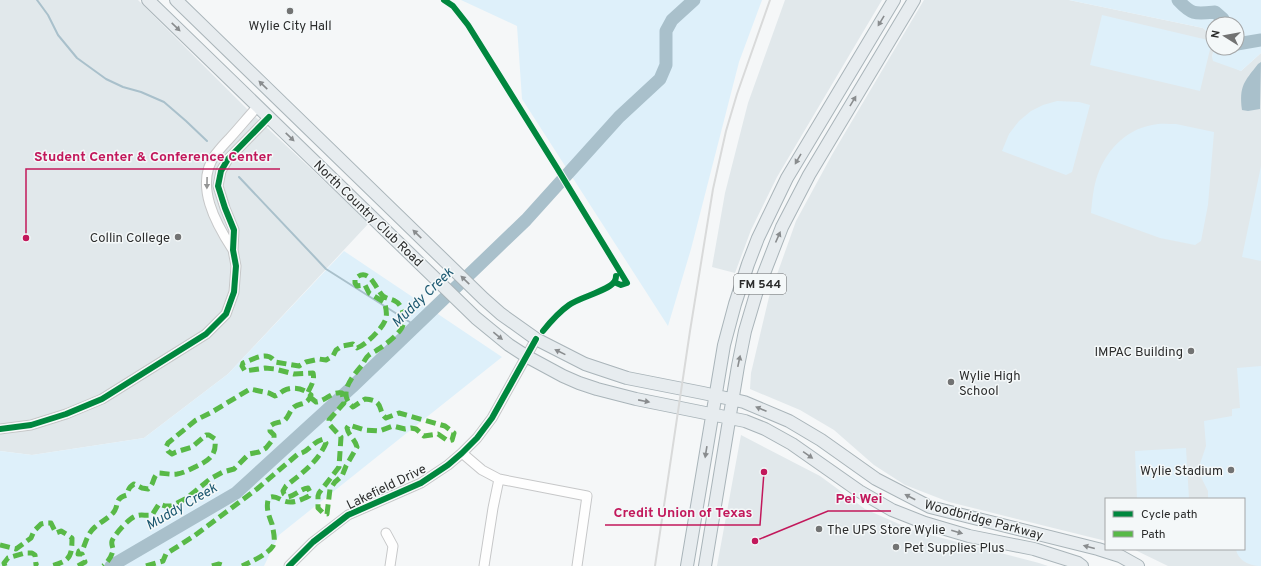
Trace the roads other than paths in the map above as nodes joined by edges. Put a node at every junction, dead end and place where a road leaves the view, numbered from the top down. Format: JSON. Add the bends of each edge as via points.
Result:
{"nodes":[{"id":1,"x":148,"y":0,"type":"edge"},
{"id":2,"x":176,"y":0,"type":"edge"},
{"id":3,"x":894,"y":0,"type":"edge"},
{"id":4,"x":914,"y":0,"type":"edge"},
{"id":5,"x":279,"y":100,"type":"junction"},
{"id":6,"x":258,"y":106,"type":"junction"},
{"id":7,"x":269,"y":117,"type":"junction"},
{"id":8,"x":818,"y":125,"type":"junction"},
{"id":9,"x":833,"y":135,"type":"junction"},
{"id":10,"x":233,"y":250,"type":"junction"},
{"id":11,"x":536,"y":339,"type":"junction"},
{"id":12,"x":526,"y":356,"type":"junction"},
{"id":13,"x":716,"y":396,"type":"junction"},
{"id":14,"x":732,"y":399,"type":"junction"},
{"id":15,"x":713,"y":414,"type":"junction"},
{"id":16,"x":730,"y":417,"type":"junction"},
{"id":17,"x":0,"y":429,"type":"edge"},
{"id":18,"x":834,"y":449,"type":"junction"},
{"id":19,"x":462,"y":453,"type":"junction"},
{"id":20,"x":823,"y":465,"type":"junction"},
{"id":21,"x":499,"y":479,"type":"junction"},
{"id":22,"x":930,"y":508,"type":"junction"},
{"id":23,"x":925,"y":523,"type":"junction"},
{"id":24,"x":386,"y":533,"type":"dead end"},
{"id":25,"x":1038,"y":534,"type":"junction"},
{"id":26,"x":1034,"y":549,"type":"junction"},
{"id":27,"x":289,"y":566,"type":"edge"},
{"id":28,"x":390,"y":566,"type":"edge"},
{"id":29,"x":484,"y":566,"type":"edge"},
{"id":30,"x":577,"y":566,"type":"edge"},
{"id":31,"x":687,"y":566,"type":"edge"},
{"id":32,"x":705,"y":566,"type":"edge"},
{"id":33,"x":1082,"y":566,"type":"edge"},
{"id":34,"x":1138,"y":566,"type":"edge"}],
"edges":[{"from":1,"to":6,"type":"main road","name":"North Country Club Road","one_way":true},
{"from":5,"to":2,"type":"main road","name":"North Country Club Road","one_way":true},
{"from":3,"to":8,"type":"main road","name":"FM 544","number":"FM 544","one_way":true},
{"from":9,"to":4,"type":"main road","name":"FM 544","number":"FM 544","one_way":true},
{"from":5,"to":6,"type":"main road"},
{"from":5,"to":7,"type":"main road"},
{"from":11,"to":5,"type":"main road","name":"North Country Club Road","one_way":true,"via":[[484,300]]},
{"from":6,"to":7,"type":"main road","name":"North Country Club Road"},
{"from":6,"to":10,"type":"street","one_way":true,"via":[[214,156],[207,172],[209,204]]},
{"from":7,"to":10,"type":"street","via":[[228,159],[221,171],[218,186],[234,230]]},
{"from":7,"to":12,"type":"main road","name":"North Country Club Road","one_way":true,"via":[[469,310],[509,345]]},
{"from":8,"to":9,"type":"main road"},
{"from":8,"to":13,"type":"main road","name":"FM 544","number":"FM 544","one_way":true,"via":[[772,207],[748,264],[724,345]]},
{"from":14,"to":9,"type":"main road","name":"FM 544","number":"FM 544","one_way":true,"via":[[745,331],[774,244],[809,175]]},
{"from":10,"to":17,"type":"street","via":[[236,266],[234,292],[226,314],[206,334],[102,399],[31,425]]},
{"from":11,"to":12,"type":"street","name":"Lakefield Drive"},
{"from":13,"to":11,"type":"main road","name":"North Country Club Road","one_way":true,"via":[[611,373],[585,364]]},
{"from":12,"to":15,"type":"main road","name":"North Country Club Road","one_way":true,"via":[[563,376],[597,389]]},
{"from":12,"to":19,"type":"street","name":"Lakefield Drive","via":[[492,418]]},
{"from":13,"to":14,"type":"main road","name":"North Country Club Road"},
{"from":13,"to":15,"type":"main road","name":"FM 544","number":"FM 544"},
{"from":14,"to":16,"type":"main road","name":"FM 544","number":"FM 544"},
{"from":18,"to":14,"type":"main road","name":"Woodbridge Parkway","one_way":true,"via":[[789,421]]},
{"from":15,"to":16,"type":"main road","name":"North Country Club Road"},
{"from":15,"to":31,"type":"main road","name":"FM 544","number":"FM 544","one_way":true},
{"from":16,"to":20,"type":"main road","name":"Woodbridge Parkway","one_way":true,"via":[[770,431]]},
{"from":16,"to":32,"type":"main road","name":"FM 544","number":"FM 544"},
{"from":18,"to":20,"type":"main road"},
{"from":22,"to":18,"type":"main road","name":"Woodbridge Parkway","one_way":true,"via":[[876,479]]},
{"from":19,"to":21,"type":"street","via":[[482,470]]},
{"from":19,"to":27,"type":"street","name":"Lakefield Drive","via":[[421,483],[348,516],[313,542]]},
{"from":20,"to":23,"type":"main road","name":"Woodbridge Parkway","via":[[859,491],[892,510]]},
{"from":21,"to":29,"type":"street"},
{"from":21,"to":30,"type":"street","via":[[587,496]]},
{"from":22,"to":23,"type":"main road"},
{"from":22,"to":25,"type":"main road","name":"Woodbridge Parkway"},
{"from":23,"to":26,"type":"main road","name":"Woodbridge Parkway","one_way":true,"via":[[969,536]]},
{"from":24,"to":28,"type":"street","via":[[393,546]]},
{"from":25,"to":26,"type":"main road"},
{"from":34,"to":25,"type":"main road","name":"Woodbridge Parkway","one_way":true,"via":[[1120,556]]},
{"from":26,"to":33,"type":"main road","name":"Woodbridge Parkway"}]}
